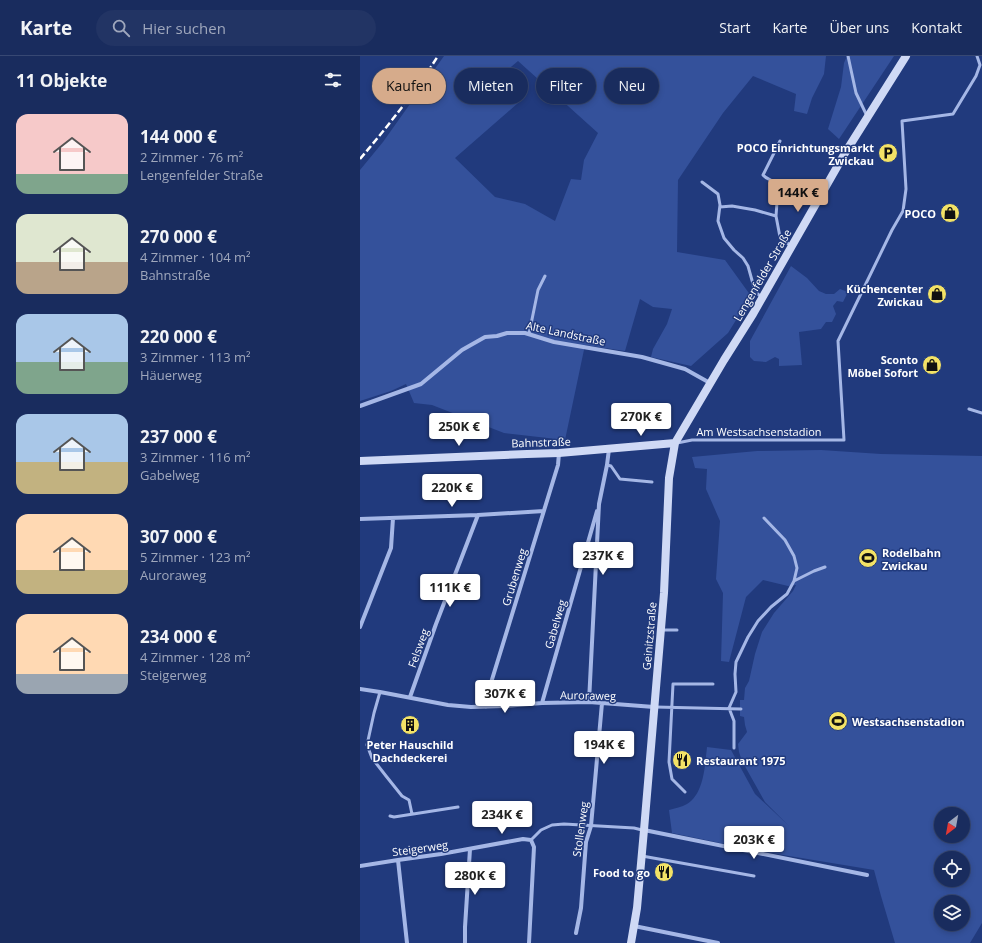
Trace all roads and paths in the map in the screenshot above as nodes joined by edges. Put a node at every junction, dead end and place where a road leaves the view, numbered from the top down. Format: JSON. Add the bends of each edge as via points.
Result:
{"nodes":[{"id":1,"x":848,"y":56,"type":"edge"},
{"id":2,"x":906,"y":56,"type":"edge"},
{"id":3,"x":977,"y":56,"type":"edge"},
{"id":4,"x":868,"y":116,"type":"junction"},
{"id":5,"x":780,"y":141,"type":"dead end"},
{"id":6,"x":702,"y":182,"type":"dead end"},
{"id":7,"x":720,"y":208,"type":"junction"},
{"id":8,"x":776,"y":216,"type":"junction"},
{"id":9,"x":791,"y":246,"type":"junction"},
{"id":10,"x":545,"y":276,"type":"dead end"},
{"id":11,"x":762,"y":298,"type":"junction"},
{"id":12,"x":529,"y":334,"type":"junction"},
{"id":13,"x":710,"y":383,"type":"junction"},
{"id":14,"x":360,"y":406,"type":"edge"},
{"id":15,"x":969,"y":409,"type":"dead end"},
{"id":16,"x":982,"y":412,"type":"edge"},
{"id":17,"x":675,"y":443,"type":"junction"},
{"id":18,"x":609,"y":449,"type":"junction"},
{"id":19,"x":559,"y":453,"type":"junction"},
{"id":20,"x":360,"y":461,"type":"edge"},
{"id":21,"x":607,"y":465,"type":"junction"},
{"id":22,"x":652,"y":482,"type":"dead end"},
{"id":23,"x":599,"y":504,"type":"junction"},
{"id":24,"x":544,"y":511,"type":"junction"},
{"id":25,"x":478,"y":515,"type":"junction"},
{"id":26,"x":393,"y":518,"type":"junction"},
{"id":27,"x":764,"y":518,"type":"dead end"},
{"id":28,"x":360,"y":519,"type":"edge"},
{"id":29,"x":825,"y":567,"type":"dead end"},
{"id":30,"x":794,"y":581,"type":"junction"},
{"id":31,"x":360,"y":627,"type":"edge"},
{"id":32,"x":661,"y":630,"type":"junction"},
{"id":33,"x":677,"y":630,"type":"dead end"},
{"id":34,"x":713,"y":684,"type":"dead end"},
{"id":35,"x":360,"y":689,"type":"edge"},
{"id":36,"x":380,"y":692,"type":"junction"},
{"id":37,"x":410,"y":698,"type":"junction"},
{"id":38,"x":589,"y":702,"type":"junction"},
{"id":39,"x":542,"y":703,"type":"junction"},
{"id":40,"x":602,"y":703,"type":"junction"},
{"id":41,"x":486,"y":707,"type":"junction"},
{"id":42,"x":654,"y":707,"type":"junction"},
{"id":43,"x":672,"y":708,"type":"junction"},
{"id":44,"x":730,"y":708,"type":"junction"},
{"id":45,"x":741,"y":709,"type":"dead end"},
{"id":46,"x":734,"y":748,"type":"dead end"},
{"id":47,"x":685,"y":792,"type":"dead end"},
{"id":48,"x":458,"y":807,"type":"dead end"},
{"id":49,"x":412,"y":814,"type":"junction"},
{"id":50,"x":390,"y":816,"type":"dead end"},
{"id":51,"x":591,"y":826,"type":"junction"},
{"id":52,"x":644,"y":830,"type":"junction"},
{"id":53,"x":531,"y":840,"type":"junction"},
{"id":54,"x":470,"y":850,"type":"junction"},
{"id":55,"x":642,"y":856,"type":"junction"},
{"id":56,"x":398,"y":860,"type":"junction"},
{"id":57,"x":360,"y":866,"type":"edge"},
{"id":58,"x":867,"y":875,"type":"dead end"},
{"id":59,"x":754,"y":876,"type":"dead end"},
{"id":60,"x":634,"y":926,"type":"junction"},
{"id":61,"x":576,"y":933,"type":"dead end"},
{"id":62,"x":696,"y":941,"type":"edge"},
{"id":63,"x":407,"y":943,"type":"edge"},
{"id":64,"x":465,"y":943,"type":"edge"},
{"id":65,"x":529,"y":943,"type":"edge"},
{"id":66,"x":631,"y":943,"type":"edge"},
{"id":67,"x":718,"y":943,"type":"edge"}],
"edges":[{"from":1,"to":4,"type":"lane","via":[[856,93]]},
{"from":2,"to":4,"type":"main road","name":"Lengenfelder Straße"},
{"from":3,"to":17,"type":"lane","name":"Am Westsachsenstadion","via":[[980,65],[976,76],[953,114],[902,121],[906,190],[903,211],[838,341],[844,440],[692,440]]},
{"from":4,"to":9,"type":"main road","name":"Lengenfelder Straße"},
{"from":5,"to":8,"type":"lane","via":[[764,175],[778,186]]},
{"from":6,"to":7,"type":"lane","via":[[718,194]]},
{"from":7,"to":8,"type":"lane","via":[[732,206]]},
{"from":7,"to":11,"type":"lane","via":[[718,221],[724,238],[743,258],[755,291]]},
{"from":8,"to":9,"type":"lane","via":[[780,237]]},
{"from":9,"to":11,"type":"main road","name":"Lengenfelder Straße"},
{"from":10,"to":12,"type":"lane","via":[[538,290]]},
{"from":11,"to":13,"type":"main road","name":"Lengenfelder Straße"},
{"from":12,"to":13,"type":"street","name":"Alte Landstraße","via":[[554,342],[642,357],[685,369]]},
{"from":12,"to":14,"type":"street","name":"Alte Landstraße","via":[[507,333],[485,337],[462,350],[421,384]]},
{"from":13,"to":17,"type":"main road","name":"Lengenfelder Straße"},
{"from":15,"to":16,"type":"lane"},
{"from":17,"to":18,"type":"main road","name":"Bahnstraße"},
{"from":17,"to":32,"type":"main road","name":"Geinitzstraße","via":[[669,478]]},
{"from":18,"to":19,"type":"main road","name":"Bahnstraße"},
{"from":18,"to":21,"type":"street","name":"Gabelweg"},
{"from":19,"to":20,"type":"main road","name":"Bahnstraße"},
{"from":19,"to":24,"type":"street","name":"Grubenweg","via":[[558,465]]},
{"from":21,"to":22,"type":"lane","via":[[611,466],[620,479]]},
{"from":21,"to":23,"type":"street","name":"Gabelweg"},
{"from":23,"to":38,"type":"street","name":"Gabelweg"},
{"from":23,"to":39,"type":"street","name":"Gabelweg"},
{"from":24,"to":25,"type":"street"},
{"from":24,"to":41,"type":"street","name":"Grubenweg","via":[[486,699]]},
{"from":25,"to":26,"type":"street"},
{"from":25,"to":37,"type":"street","name":"Felsweg"},
{"from":26,"to":28,"type":"street"},
{"from":26,"to":31,"type":"street","via":[[390,548]]},
{"from":27,"to":30,"type":"lane","via":[[786,540],[794,556],[797,568]]},
{"from":29,"to":30,"type":"lane"},
{"from":30,"to":44,"type":"lane","via":[[787,594],[758,621],[748,637],[736,662],[736,692]]},
{"from":32,"to":33,"type":"lane"},
{"from":32,"to":42,"type":"main road","name":"Geinitzstraße"},
{"from":34,"to":43,"type":"lane","via":[[673,684]]},
{"from":35,"to":36,"type":"street","name":"Auroraweg"},
{"from":36,"to":37,"type":"street","name":"Auroraweg"},
{"from":36,"to":49,"type":"lane","via":[[367,745],[372,758],[402,796],[409,800]]},
{"from":37,"to":41,"type":"street","name":"Auroraweg","via":[[448,705]]},
{"from":38,"to":39,"type":"street","name":"Auroraweg"},
{"from":38,"to":40,"type":"street","name":"Auroraweg"},
{"from":39,"to":41,"type":"street","name":"Auroraweg"},
{"from":40,"to":42,"type":"street","name":"Auroraweg"},
{"from":40,"to":51,"type":"street","name":"Stollenweg"},
{"from":42,"to":43,"type":"lane"},
{"from":42,"to":52,"type":"main road","name":"Geinitzstraße"},
{"from":43,"to":44,"type":"lane"},
{"from":43,"to":47,"type":"lane","via":[[669,762],[672,779]]},
{"from":44,"to":45,"type":"lane"},
{"from":44,"to":46,"type":"lane","via":[[734,721]]},
{"from":48,"to":49,"type":"lane"},
{"from":49,"to":50,"type":"lane"},
{"from":51,"to":52,"type":"lane"},
{"from":51,"to":53,"type":"lane","via":[[552,825],[541,830]]},
{"from":51,"to":61,"type":"street","name":"Stollenweg","via":[[586,842],[581,908]]},
{"from":52,"to":55,"type":"main road","name":"Geinitzstraße"},
{"from":52,"to":58,"type":"street"},
{"from":53,"to":54,"type":"street","name":"Steigerweg","via":[[523,839]]},
{"from":53,"to":65,"type":"street","via":[[534,847]]},
{"from":54,"to":56,"type":"street","name":"Steigerweg"},
{"from":54,"to":64,"type":"street"},
{"from":55,"to":59,"type":"lane"},
{"from":55,"to":60,"type":"main road","name":"Geinitzstraße"},
{"from":56,"to":57,"type":"street","name":"Steigerweg"},
{"from":56,"to":63,"type":"street"},
{"from":60,"to":62,"type":"street"},
{"from":60,"to":66,"type":"main road","name":"Geinitzstraße"},
{"from":62,"to":67,"type":"street"}]}
